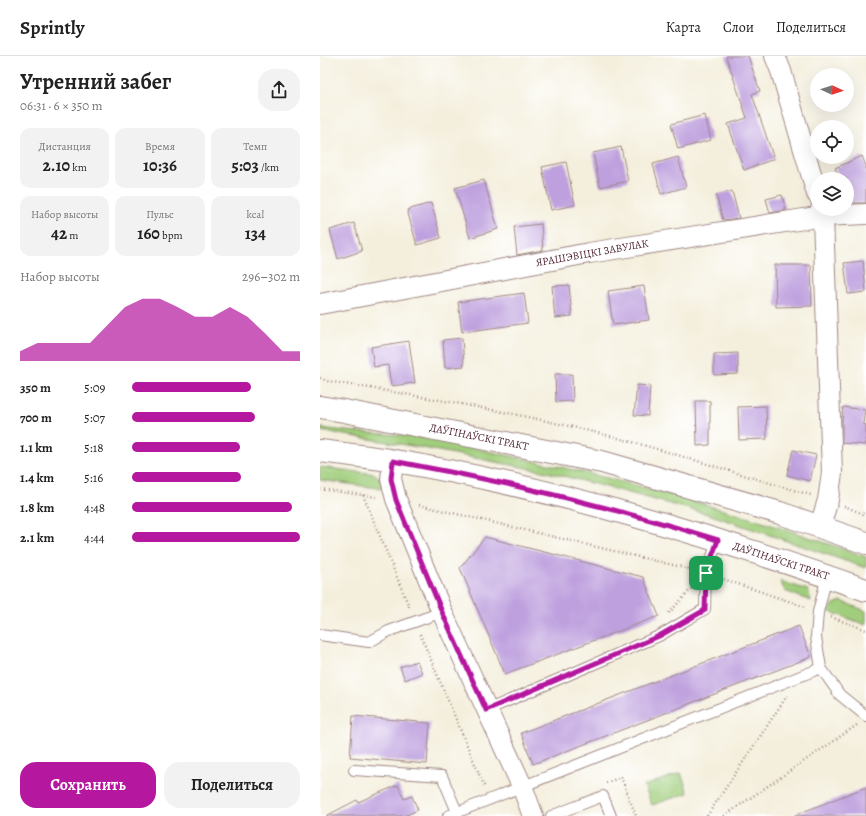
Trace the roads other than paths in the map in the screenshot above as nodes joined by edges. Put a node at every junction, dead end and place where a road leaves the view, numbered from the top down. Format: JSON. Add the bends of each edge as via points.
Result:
{"nodes":[{"id":1,"x":775,"y":56,"type":"edge"},
{"id":2,"x":811,"y":172,"type":"edge"},
{"id":3,"x":854,"y":214,"type":"edge"},
{"id":4,"x":866,"y":214,"type":"edge"},
{"id":5,"x":810,"y":215,"type":"edge"},
{"id":6,"x":822,"y":216,"type":"edge"},
{"id":7,"x":320,"y":304,"type":"edge"},
{"id":8,"x":320,"y":407,"type":"edge"},
{"id":9,"x":320,"y":451,"type":"edge"},
{"id":10,"x":393,"y":461,"type":"junction"},
{"id":11,"x":820,"y":526,"type":"junction"},
{"id":12,"x":718,"y":540,"type":"junction"},
{"id":13,"x":866,"y":542,"type":"edge"},
{"id":14,"x":827,"y":576,"type":"junction"},
{"id":15,"x":866,"y":590,"type":"edge"},
{"id":16,"x":442,"y":612,"type":"junction"},
{"id":17,"x":320,"y":635,"type":"edge"},
{"id":18,"x":821,"y":668,"type":"junction"},
{"id":19,"x":486,"y":710,"type":"junction"},
{"id":20,"x":863,"y":720,"type":"edge"},
{"id":21,"x":354,"y":770,"type":"dead end"},
{"id":22,"x":522,"y":786,"type":"junction"},
{"id":23,"x":453,"y":814,"type":"edge"},
{"id":24,"x":534,"y":816,"type":"edge"},
{"id":25,"x":551,"y":816,"type":"edge"},
{"id":26,"x":611,"y":816,"type":"edge"}],
"edges":[{"from":1,"to":2,"type":"street"},
{"from":3,"to":4,"type":"street","name":"ЯРАШЭВІЦКІ ЗАВУЛАК"},
{"from":5,"to":7,"type":"street","name":"ЯРАШЭВІЦКІ ЗАВУЛАК","via":[[589,253]]},
{"from":6,"to":11,"type":"street","via":[[832,473],[828,500]]},
{"from":8,"to":11,"type":"main road","name":"ДАЎГІНАЎСКІ ТРАКТ","via":[[602,462]]},
{"from":9,"to":10,"type":"main road","name":"ДАЎГІНАЎСКІ ТРАКТ"},
{"from":10,"to":12,"type":"main road","name":"ДАЎГІНАЎСКІ ТРАКТ","via":[[571,499]]},
{"from":10,"to":16,"type":"street","via":[[391,479],[396,500]]},
{"from":11,"to":13,"type":"main road","name":"ДАЎГІНАЎСКІ ТРАКТ"},
{"from":12,"to":14,"type":"main road","name":"ДАЎГІНАЎСКІ ТРАКТ"},
{"from":12,"to":19,"type":"lane","via":[[706,573],[705,610],[659,636]]},
{"from":14,"to":15,"type":"main road","name":"ДАЎГІНАЎСКІ ТРАКТ"},
{"from":14,"to":18,"type":"lane","via":[[818,612],[816,636]]},
{"from":16,"to":17,"type":"lane","via":[[389,631],[369,642]]},
{"from":16,"to":19,"type":"street"},
{"from":18,"to":20,"type":"lane","via":[[840,695]]},
{"from":18,"to":22,"type":"lane"},
{"from":19,"to":22,"type":"street"},
{"from":21,"to":23,"type":"lane","via":[[442,776]]},
{"from":22,"to":23,"type":"lane"},
{"from":22,"to":24,"type":"street"},
{"from":25,"to":26,"type":"lane","via":[[603,796]]}]}
